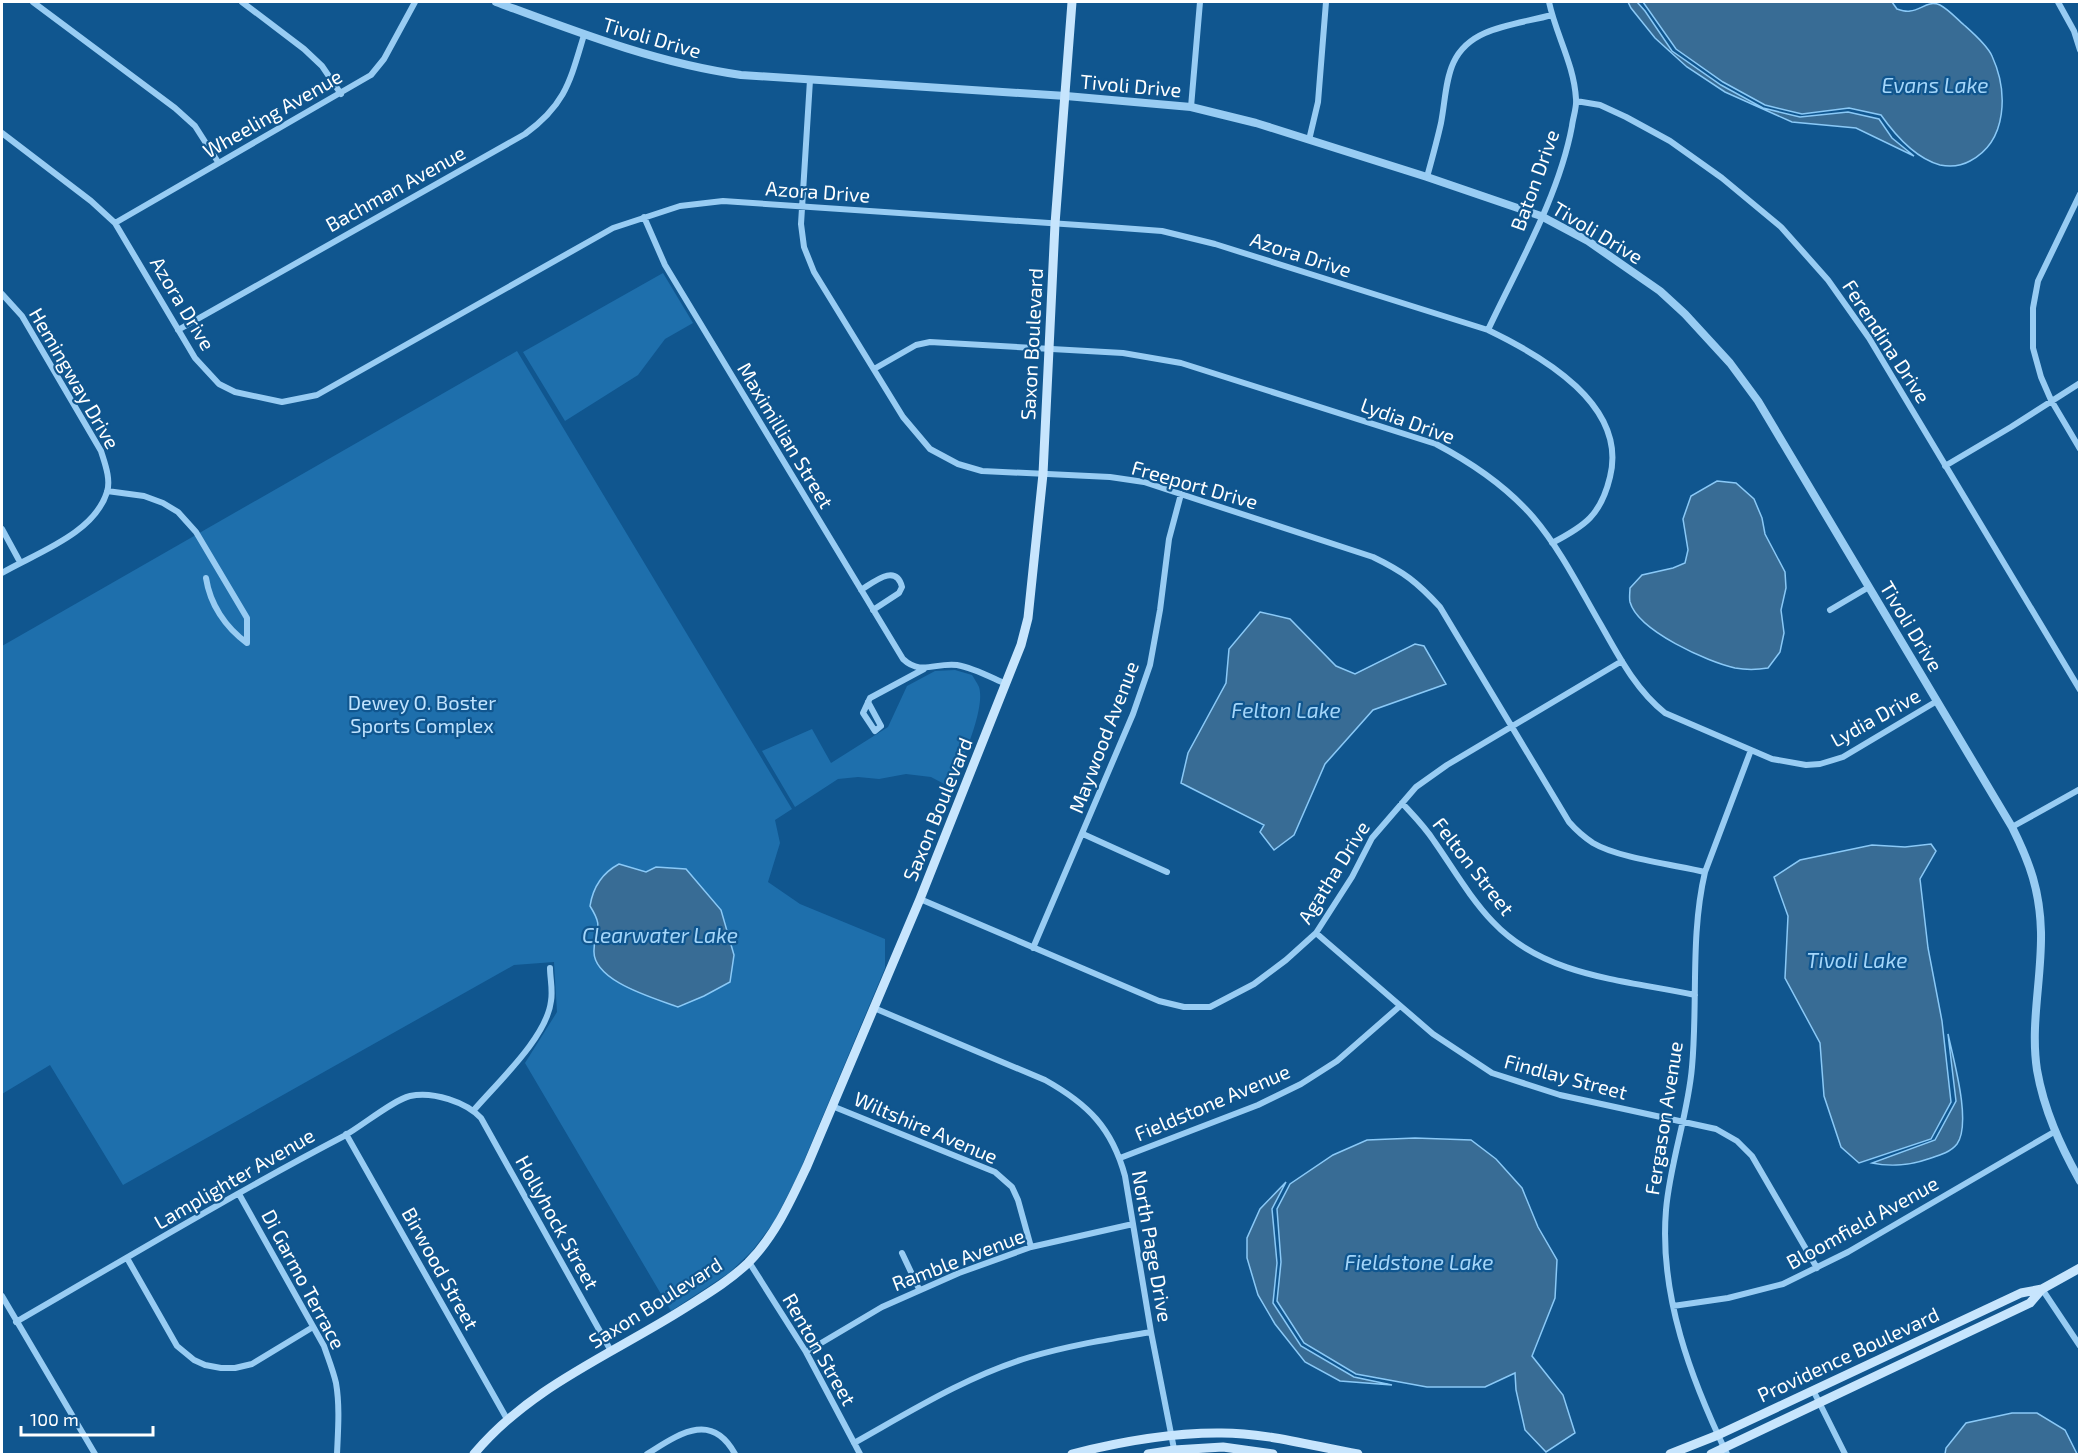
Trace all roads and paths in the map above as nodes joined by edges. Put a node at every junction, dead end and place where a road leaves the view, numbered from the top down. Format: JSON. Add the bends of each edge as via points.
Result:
{"nodes":[{"id":1,"x":33,"y":2,"type":"edge"},
{"id":2,"x":242,"y":2,"type":"edge"},
{"id":3,"x":415,"y":2,"type":"edge"},
{"id":4,"x":496,"y":2,"type":"edge"},
{"id":5,"x":1072,"y":2,"type":"edge"},
{"id":6,"x":1200,"y":2,"type":"edge"},
{"id":7,"x":1326,"y":2,"type":"edge"},
{"id":8,"x":1549,"y":2,"type":"edge"},
{"id":9,"x":2061,"y":2,"type":"edge"},
{"id":10,"x":1552,"y":15,"type":"junction"},
{"id":11,"x":584,"y":35,"type":"junction"},
{"id":12,"x":2079,"y":50,"type":"edge"},
{"id":13,"x":810,"y":80,"type":"junction"},
{"id":14,"x":341,"y":94,"type":"junction"},
{"id":15,"x":1066,"y":96,"type":"junction"},
{"id":16,"x":1576,"y":101,"type":"junction"},
{"id":17,"x":1191,"y":107,"type":"junction"},
{"id":18,"x":3,"y":137,"type":"edge"},
{"id":19,"x":1309,"y":140,"type":"junction"},
{"id":20,"x":218,"y":162,"type":"junction"},
{"id":21,"x":1426,"y":177,"type":"junction"},
{"id":22,"x":2079,"y":194,"type":"edge"},
{"id":23,"x":803,"y":207,"type":"junction"},
{"id":24,"x":1541,"y":216,"type":"junction"},
{"id":25,"x":644,"y":217,"type":"junction"},
{"id":26,"x":115,"y":223,"type":"junction"},
{"id":27,"x":1055,"y":224,"type":"junction"},
{"id":28,"x":2,"y":294,"type":"edge"},
{"id":29,"x":178,"y":330,"type":"junction"},
{"id":30,"x":1488,"y":330,"type":"junction"},
{"id":31,"x":1049,"y":349,"type":"junction"},
{"id":32,"x":874,"y":369,"type":"junction"},
{"id":33,"x":2079,"y":383,"type":"edge"},
{"id":34,"x":2051,"y":400,"type":"junction"},
{"id":35,"x":2079,"y":449,"type":"edge"},
{"id":36,"x":1945,"y":466,"type":"junction"},
{"id":37,"x":1042,"y":474,"type":"junction"},
{"id":38,"x":107,"y":491,"type":"junction"},
{"id":39,"x":1181,"y":494,"type":"junction"},
{"id":40,"x":2,"y":529,"type":"edge"},
{"id":41,"x":1552,"y":543,"type":"junction"},
{"id":42,"x":20,"y":562,"type":"junction"},
{"id":43,"x":2,"y":573,"type":"edge"},
{"id":44,"x":206,"y":578,"type":"dead end"},
{"id":45,"x":1869,"y":586,"type":"junction"},
{"id":46,"x":861,"y":590,"type":"junction"},
{"id":47,"x":873,"y":610,"type":"junction"},
{"id":48,"x":1830,"y":610,"type":"dead end"},
{"id":49,"x":1622,"y":661,"type":"junction"},
{"id":50,"x":925,"y":668,"type":"junction"},
{"id":51,"x":1006,"y":684,"type":"junction"},
{"id":52,"x":2079,"y":690,"type":"edge"},
{"id":53,"x":1937,"y":701,"type":"junction"},
{"id":54,"x":868,"y":702,"type":"dead end"},
{"id":55,"x":1513,"y":726,"type":"junction"},
{"id":56,"x":1751,"y":750,"type":"junction"},
{"id":57,"x":2079,"y":789,"type":"edge"},
{"id":58,"x":1402,"y":803,"type":"junction"},
{"id":59,"x":2012,"y":827,"type":"junction"},
{"id":60,"x":1083,"y":834,"type":"junction"},
{"id":61,"x":1167,"y":872,"type":"dead end"},
{"id":62,"x":1705,"y":872,"type":"junction"},
{"id":63,"x":920,"y":899,"type":"junction"},
{"id":64,"x":1316,"y":933,"type":"junction"},
{"id":65,"x":1034,"y":948,"type":"junction"},
{"id":66,"x":550,"y":968,"type":"dead end"},
{"id":67,"x":1695,"y":995,"type":"junction"},
{"id":68,"x":1400,"y":1006,"type":"junction"},
{"id":69,"x":874,"y":1008,"type":"junction"},
{"id":70,"x":832,"y":1106,"type":"junction"},
{"id":71,"x":474,"y":1110,"type":"junction"},
{"id":72,"x":1682,"y":1122,"type":"junction"},
{"id":73,"x":2054,"y":1132,"type":"junction"},
{"id":74,"x":346,"y":1134,"type":"junction"},
{"id":75,"x":1120,"y":1158,"type":"junction"},
{"id":76,"x":2079,"y":1181,"type":"edge"},
{"id":77,"x":239,"y":1194,"type":"junction"},
{"id":78,"x":1133,"y":1224,"type":"junction"},
{"id":79,"x":1031,"y":1247,"type":"junction"},
{"id":80,"x":902,"y":1253,"type":"dead end"},
{"id":81,"x":127,"y":1258,"type":"junction"},
{"id":82,"x":749,"y":1262,"type":"junction"},
{"id":83,"x":1817,"y":1268,"type":"junction"},
{"id":84,"x":2079,"y":1268,"type":"edge"},
{"id":85,"x":919,"y":1289,"type":"junction"},
{"id":86,"x":2042,"y":1289,"type":"junction"},
{"id":87,"x":2,"y":1296,"type":"edge"},
{"id":88,"x":1673,"y":1306,"type":"junction"},
{"id":89,"x":16,"y":1322,"type":"junction"},
{"id":90,"x":313,"y":1326,"type":"junction"},
{"id":91,"x":1151,"y":1332,"type":"junction"},
{"id":92,"x":2079,"y":1346,"type":"edge"},
{"id":93,"x":611,"y":1351,"type":"junction"},
{"id":94,"x":806,"y":1352,"type":"junction"},
{"id":95,"x":1813,"y":1390,"type":"junction"},
{"id":96,"x":1820,"y":1403,"type":"junction"},
{"id":97,"x":507,"y":1419,"type":"junction"},
{"id":98,"x":1718,"y":1435,"type":"junction"},
{"id":99,"x":1170,"y":1436,"type":"junction"},
{"id":100,"x":854,"y":1443,"type":"junction"},
{"id":101,"x":1175,"y":1452,"type":"edge"},
{"id":102,"x":1725,"y":1452,"type":"edge"},
{"id":103,"x":95,"y":1455,"type":"edge"},
{"id":104,"x":337,"y":1455,"type":"edge"},
{"id":105,"x":474,"y":1455,"type":"edge"},
{"id":106,"x":647,"y":1455,"type":"edge"},
{"id":107,"x":735,"y":1455,"type":"edge"},
{"id":108,"x":860,"y":1455,"type":"edge"},
{"id":109,"x":1072,"y":1455,"type":"edge"},
{"id":110,"x":1148,"y":1455,"type":"edge"},
{"id":111,"x":1273,"y":1455,"type":"edge"},
{"id":112,"x":1358,"y":1455,"type":"edge"},
{"id":113,"x":1670,"y":1455,"type":"edge"},
{"id":114,"x":1711,"y":1455,"type":"edge"},
{"id":115,"x":1845,"y":1455,"type":"edge"}],
"edges":[{"from":1,"to":20,"type":"street","via":[[182,114],[195,126]]},
{"from":2,"to":14,"type":"street","via":[[322,66]]},
{"from":3,"to":14,"type":"street","name":"Wheeling Avenue","via":[[384,59],[371,75]]},
{"from":4,"to":11,"type":"street","name":"Tivoli Drive"},
{"from":5,"to":15,"type":"main road","name":"Saxon Boulevard"},
{"from":6,"to":17,"type":"street"},
{"from":7,"to":19,"type":"street","via":[[1318,102]]},
{"from":8,"to":10,"type":"street","name":"Baton Drive"},
{"from":9,"to":12,"type":"street"},
{"from":10,"to":16,"type":"street","name":"Baton Drive","via":[[1570,63]]},
{"from":10,"to":21,"type":"street","via":[[1485,33],[1456,56],[1448,72],[1441,122]]},
{"from":11,"to":13,"type":"street","name":"Tivoli Drive","via":[[700,69]]},
{"from":11,"to":29,"type":"street","name":"Bachman Avenue","via":[[569,82],[555,108],[525,134]]},
{"from":13,"to":15,"type":"street","name":"Tivoli Drive"},
{"from":13,"to":23,"type":"street","name":"Freeport Drive"},
{"from":14,"to":20,"type":"street","name":"Wheeling Avenue"},
{"from":15,"to":17,"type":"street","name":"Tivoli Drive"},
{"from":15,"to":27,"type":"main road","name":"Saxon Boulevard"},
{"from":16,"to":24,"type":"street","name":"Baton Drive","via":[[1563,161]]},
{"from":16,"to":36,"type":"street","name":"Ferendina Drive","via":[[1600,105],[1671,141],[1781,227],[1827,280],[1869,338]]},
{"from":17,"to":19,"type":"street","name":"Tivoli Drive"},
{"from":18,"to":26,"type":"street","name":"Azora Drive"},
{"from":19,"to":21,"type":"street","name":"Tivoli Drive"},
{"from":20,"to":26,"type":"street","name":"Wheeling Avenue"},
{"from":21,"to":24,"type":"street","name":"Tivoli Drive"},
{"from":22,"to":34,"type":"street","via":[[2038,281],[2033,308],[2033,348]]},
{"from":23,"to":25,"type":"street","name":"Azora Drive","via":[[723,201],[680,206]]},
{"from":23,"to":27,"type":"street","name":"Azora Drive"},
{"from":23,"to":32,"type":"street","name":"Freeport Drive","via":[[804,247],[813,272]]},
{"from":24,"to":30,"type":"street","name":"Baton Drive"},
{"from":24,"to":45,"type":"street","name":"Tivoli Drive","via":[[1588,241],[1660,291],[1730,363],[1758,401]]},
{"from":25,"to":29,"type":"street","name":"Azora Drive","via":[[613,228],[317,395],[282,402],[235,392],[219,384],[195,358]]},
{"from":25,"to":46,"type":"street","name":"Maximillian Street","via":[[665,266]]},
{"from":26,"to":29,"type":"street","name":"Azora Drive"},
{"from":27,"to":30,"type":"street","name":"Azora Drive","via":[[1162,231]]},
{"from":27,"to":31,"type":"main road","name":"Saxon Boulevard"},
{"from":28,"to":38,"type":"street","name":"Hemingway Drive","via":[[22,316],[101,451],[108,474]]},
{"from":30,"to":41,"type":"street","name":"Azora Drive","via":[[1519,345],[1573,384],[1596,407],[1611,435],[1608,489],[1580,529]]},
{"from":31,"to":32,"type":"street","name":"Lydia Drive","via":[[930,342],[916,345]]},
{"from":31,"to":37,"type":"main road","name":"Saxon Boulevard"},
{"from":31,"to":41,"type":"street","name":"Lydia Drive","via":[[1123,352],[1181,363],[1436,444],[1470,462],[1510,492]]},
{"from":32,"to":37,"type":"street","name":"Freeport Drive","via":[[903,417],[930,449],[982,471]]},
{"from":33,"to":34,"type":"street"},
{"from":34,"to":35,"type":"street"},
{"from":34,"to":36,"type":"street"},
{"from":36,"to":52,"type":"street","name":"Ferendina Drive"},
{"from":37,"to":39,"type":"street","name":"Freeport Drive","via":[[1110,477],[1144,482]]},
{"from":37,"to":51,"type":"main road","name":"Saxon Boulevard","via":[[1029,618]]},
{"from":38,"to":42,"type":"street","via":[[92,518],[78,531]]},
{"from":38,"to":44,"type":"street","via":[[163,503],[190,525],[246,618],[247,643],[214,606]]},
{"from":39,"to":55,"type":"street","name":"Freeport Drive","via":[[1373,557],[1402,571],[1440,607]]},
{"from":39,"to":60,"type":"street","name":"Maywood Avenue","via":[[1169,539],[1150,665]]},
{"from":40,"to":42,"type":"street"},
{"from":41,"to":49,"type":"street","name":"Lydia Drive"},
{"from":42,"to":43,"type":"street"},
{"from":45,"to":48,"type":"street"},
{"from":45,"to":53,"type":"street","name":"Tivoli Drive"},
{"from":46,"to":47,"type":"street","name":"Maximillian Street"},
{"from":46,"to":47,"type":"street","via":[[889,574],[899,578],[899,593]]},
{"from":47,"to":50,"type":"street","name":"Maximillian Street","via":[[903,659],[909,665]]},
{"from":49,"to":55,"type":"street","name":"Agatha Drive"},
{"from":49,"to":56,"type":"street","name":"Lydia Drive","via":[[1641,690],[1665,713]]},
{"from":50,"to":51,"type":"street","via":[[956,665]]},
{"from":50,"to":54,"type":"street"},
{"from":51,"to":63,"type":"main road","name":"Saxon Boulevard"},
{"from":53,"to":56,"type":"street","name":"Lydia Drive","via":[[1843,757],[1820,764],[1786,763]]},
{"from":53,"to":59,"type":"street","name":"Tivoli Drive"},
{"from":55,"to":58,"type":"street","name":"Agatha Drive","via":[[1447,765],[1416,787]]},
{"from":55,"to":62,"type":"street","name":"Freeport Drive","via":[[1569,822],[1581,835],[1617,853]]},
{"from":56,"to":62,"type":"street","name":"Fergason Avenue"},
{"from":57,"to":59,"type":"street"},
{"from":58,"to":64,"type":"street","name":"Agatha Drive","via":[[1372,838],[1352,878]]},
{"from":58,"to":67,"type":"street","name":"Felton Street","via":[[1494,923],[1522,946],[1569,969]]},
{"from":59,"to":73,"type":"street","name":"Tivoli Drive","via":[[2029,861],[2038,896],[2041,933],[2035,1034],[2037,1069]]},
{"from":60,"to":61,"type":"street"},
{"from":60,"to":65,"type":"street","name":"Maywood Avenue"},
{"from":62,"to":67,"type":"street","name":"Fergason Avenue","via":[[1696,941]]},
{"from":63,"to":65,"type":"street","name":"Agatha Drive"},
{"from":63,"to":69,"type":"main road","name":"Saxon Boulevard"},
{"from":64,"to":65,"type":"street","name":"Agatha Drive","via":[[1254,984],[1210,1007],[1184,1007],[1159,1001]]},
{"from":64,"to":68,"type":"street","name":"Findlay Street"},
{"from":66,"to":71,"type":"street","via":[[552,1000],[538,1036]]},
{"from":67,"to":72,"type":"street","name":"Fergason Avenue","via":[[1692,1068]]},
{"from":68,"to":72,"type":"street","name":"Findlay Street","via":[[1433,1034],[1492,1072],[1560,1095]]},
{"from":68,"to":75,"type":"street","name":"Fieldstone Avenue","via":[[1336,1061],[1301,1084]]},
{"from":69,"to":70,"type":"main road","name":"Saxon Boulevard"},
{"from":69,"to":75,"type":"street","name":"North Page Drive","via":[[1069,1093],[1104,1126]]},
{"from":70,"to":79,"type":"street","name":"Wiltshire Avenue","via":[[995,1172],[1012,1187]]},
{"from":70,"to":82,"type":"main road","name":"Saxon Boulevard","via":[[786,1209]]},
{"from":71,"to":74,"type":"street","name":"Lamplighter Avenue","via":[[432,1096],[410,1096]]},
{"from":71,"to":93,"type":"street","name":"Hollyhock Street"},
{"from":72,"to":83,"type":"street","name":"Findlay Street","via":[[1716,1129],[1752,1156]]},
{"from":72,"to":88,"type":"street","name":"Fergason Avenue","via":[[1666,1211]]},
{"from":73,"to":76,"type":"street","name":"Tivoli Drive"},
{"from":73,"to":83,"type":"street","name":"Bloomfield Avenue"},
{"from":74,"to":77,"type":"street","name":"Lamplighter Avenue"},
{"from":74,"to":97,"type":"street","name":"Birwood Street"},
{"from":75,"to":78,"type":"street","name":"North Page Drive"},
{"from":77,"to":81,"type":"street","name":"Lamplighter Avenue"},
{"from":77,"to":90,"type":"street","name":"Di Garmo Terrace"},
{"from":78,"to":79,"type":"street","name":"Ramble Avenue"},
{"from":78,"to":91,"type":"street","name":"North Page Drive"},
{"from":79,"to":85,"type":"street","name":"Ramble Avenue"},
{"from":80,"to":85,"type":"street"},
{"from":81,"to":89,"type":"street","name":"Lamplighter Avenue"},
{"from":81,"to":90,"type":"street","via":[[177,1346],[205,1365],[228,1368],[252,1364]]},
{"from":82,"to":93,"type":"main road","name":"Saxon Boulevard","via":[[708,1294]]},
{"from":82,"to":94,"type":"street","name":"Renton Street"},
{"from":83,"to":88,"type":"street","name":"Bloomfield Avenue","via":[[1784,1284]]},
{"from":84,"to":86,"type":"main road","name":"Providence Boulevard"},
{"from":85,"to":94,"type":"street","name":"Ramble Avenue","via":[[848,1325]]},
{"from":86,"to":92,"type":"street"},
{"from":86,"to":95,"type":"main road","name":"Providence Boulevard","via":[[2021,1293]]},
{"from":86,"to":96,"type":"main road","name":"Providence Boulevard","via":[[2030,1303]]},
{"from":87,"to":89,"type":"street"},
{"from":88,"to":98,"type":"street","name":"Fergason Avenue","via":[[1694,1377]]},
{"from":89,"to":103,"type":"street"},
{"from":90,"to":104,"type":"street","name":"Di Garmo Terrace","via":[[336,1385]]},
{"from":91,"to":99,"type":"street","name":"North Page Drive"},
{"from":91,"to":100,"type":"street","via":[[1029,1357],[979,1376]]},
{"from":93,"to":97,"type":"main road","name":"Saxon Boulevard"},
{"from":94,"to":100,"type":"street","name":"Renton Street"},
{"from":95,"to":96,"type":"street"},
{"from":95,"to":98,"type":"main road","name":"Providence Boulevard"},
{"from":96,"to":102,"type":"main road","name":"Providence Boulevard"},
{"from":96,"to":115,"type":"street"},
{"from":97,"to":105,"type":"main road","name":"Saxon Boulevard"},
{"from":98,"to":102,"type":"street","name":"Fergason Avenue"},
{"from":98,"to":113,"type":"main road","name":"Providence Boulevard"},
{"from":99,"to":101,"type":"street","name":"North Page Drive"},
{"from":99,"to":109,"type":"main road"},
{"from":99,"to":112,"type":"main road","via":[[1219,1433],[1264,1437]]},
{"from":100,"to":108,"type":"street","name":"Renton Street"},
{"from":101,"to":110,"type":"main road"},
{"from":101,"to":111,"type":"main road","via":[[1223,1447]]},
{"from":102,"to":114,"type":"main road","name":"Providence Boulevard"},
{"from":106,"to":107,"type":"street","via":[[692,1430],[708,1430],[720,1436]]}]}
